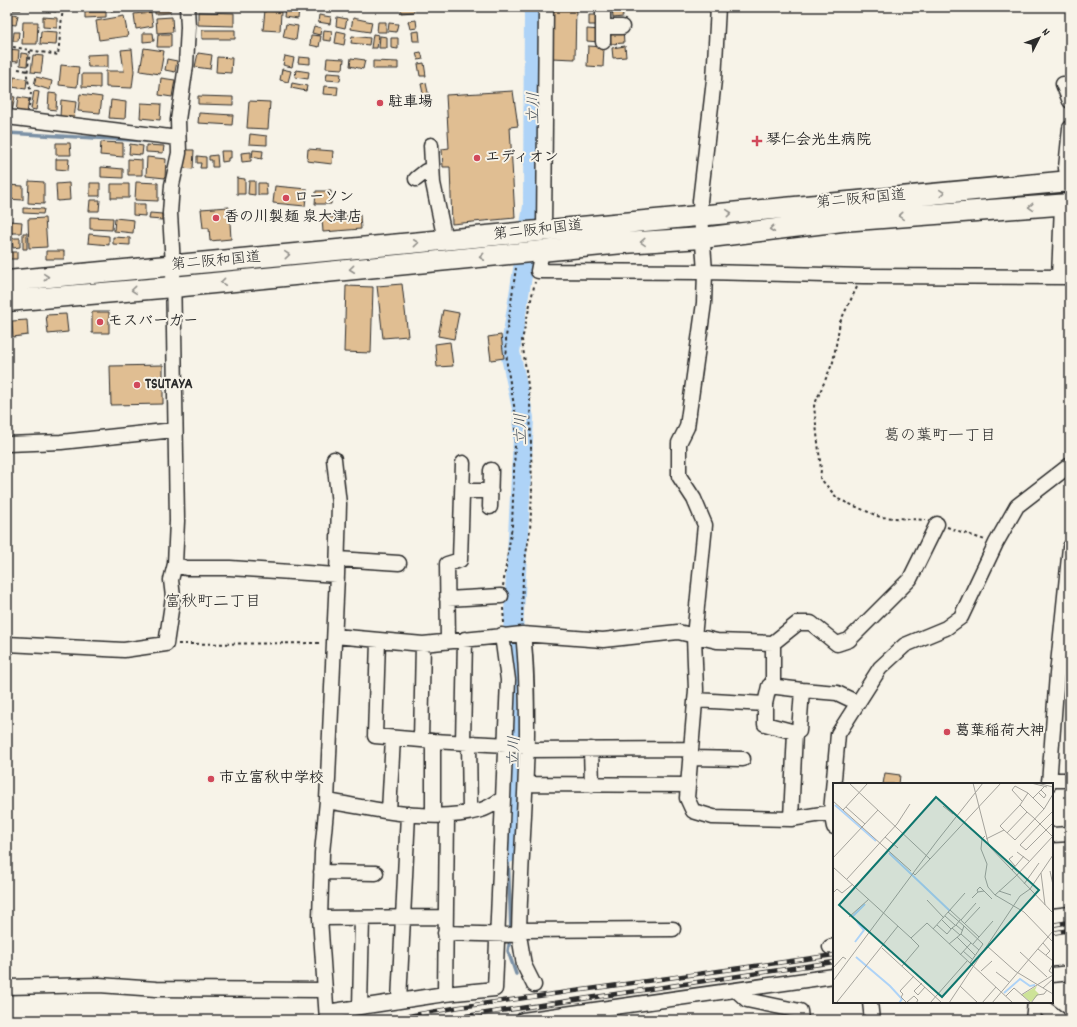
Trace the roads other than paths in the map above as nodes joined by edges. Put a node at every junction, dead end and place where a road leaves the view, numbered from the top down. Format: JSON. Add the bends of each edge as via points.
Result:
{"nodes":[{"id":1,"x":187,"y":7,"type":"edge"},
{"id":2,"x":546,"y":7,"type":"edge"},
{"id":3,"x":603,"y":7,"type":"edge"},
{"id":4,"x":718,"y":7,"type":"edge"},
{"id":5,"x":603,"y":27,"type":"junction"},
{"id":6,"x":622,"y":27,"type":"dead end"},
{"id":7,"x":603,"y":42,"type":"dead end"},
{"id":8,"x":1063,"y":84,"type":"dead end"},
{"id":9,"x":1070,"y":101,"type":"edge"},
{"id":10,"x":7,"y":117,"type":"edge"},
{"id":11,"x":1070,"y":128,"type":"edge"},
{"id":12,"x":178,"y":138,"type":"junction"},
{"id":13,"x":431,"y":145,"type":"dead end"},
{"id":14,"x":432,"y":171,"type":"junction"},
{"id":15,"x":416,"y":179,"type":"dead end"},
{"id":16,"x":1069,"y":181,"type":"edge"},
{"id":17,"x":1066,"y":204,"type":"edge"},
{"id":18,"x":701,"y":215,"type":"junction"},
{"id":19,"x":534,"y":232,"type":"junction"},
{"id":20,"x":702,"y":238,"type":"junction"},
{"id":21,"x":445,"y":240,"type":"junction"},
{"id":22,"x":528,"y":252,"type":"junction"},
{"id":23,"x":173,"y":266,"type":"junction"},
{"id":24,"x":705,"y":272,"type":"junction"},
{"id":25,"x":1064,"y":277,"type":"edge"},
{"id":26,"x":7,"y":281,"type":"edge"},
{"id":27,"x":173,"y":287,"type":"junction"},
{"id":28,"x":7,"y":301,"type":"edge"},
{"id":29,"x":174,"y":430,"type":"junction"},
{"id":30,"x":7,"y":444,"type":"edge"},
{"id":31,"x":334,"y":459,"type":"dead end"},
{"id":32,"x":463,"y":463,"type":"dead end"},
{"id":33,"x":1070,"y":465,"type":"edge"},
{"id":34,"x":491,"y":470,"type":"dead end"},
{"id":35,"x":462,"y":491,"type":"junction"},
{"id":36,"x":491,"y":491,"type":"junction"},
{"id":37,"x":490,"y":507,"type":"dead end"},
{"id":38,"x":937,"y":524,"type":"road end"},
{"id":39,"x":1070,"y":547,"type":"edge"},
{"id":40,"x":338,"y":559,"type":"junction"},
{"id":41,"x":399,"y":563,"type":"dead end"},
{"id":42,"x":175,"y":564,"type":"junction"},
{"id":43,"x":337,"y":575,"type":"junction"},
{"id":44,"x":501,"y":596,"type":"road end"},
{"id":45,"x":447,"y":599,"type":"junction"},
{"id":46,"x":522,"y":634,"type":"junction"},
{"id":47,"x":505,"y":635,"type":"junction"},
{"id":48,"x":694,"y":637,"type":"junction"},
{"id":49,"x":465,"y":639,"type":"junction"},
{"id":50,"x":335,"y":640,"type":"junction"},
{"id":51,"x":378,"y":641,"type":"junction"},
{"id":52,"x":448,"y":641,"type":"junction"},
{"id":53,"x":773,"y":643,"type":"junction"},
{"id":54,"x":7,"y":644,"type":"edge"},
{"id":55,"x":423,"y":644,"type":"junction"},
{"id":56,"x":773,"y":686,"type":"junction"},
{"id":57,"x":802,"y":690,"type":"junction"},
{"id":58,"x":695,"y":700,"type":"junction"},
{"id":59,"x":858,"y":703,"type":"junction"},
{"id":60,"x":765,"y":704,"type":"junction"},
{"id":61,"x":795,"y":732,"type":"junction"},
{"id":62,"x":393,"y":738,"type":"junction"},
{"id":63,"x":427,"y":741,"type":"junction"},
{"id":64,"x":466,"y":743,"type":"junction"},
{"id":65,"x":508,"y":746,"type":"junction"},
{"id":66,"x":526,"y":747,"type":"junction"},
{"id":67,"x":592,"y":749,"type":"junction"},
{"id":68,"x":690,"y":754,"type":"junction"},
{"id":69,"x":743,"y":759,"type":"dead end"},
{"id":70,"x":1070,"y":780,"type":"edge"},
{"id":71,"x":1049,"y":782,"type":"edge"},
{"id":72,"x":835,"y":783,"type":"edge"},
{"id":73,"x":526,"y":784,"type":"junction"},
{"id":74,"x":592,"y":785,"type":"junction"},
{"id":75,"x":688,"y":785,"type":"junction"},
{"id":76,"x":327,"y":801,"type":"junction"},
{"id":77,"x":512,"y":801,"type":"junction"},
{"id":78,"x":389,"y":811,"type":"junction"},
{"id":79,"x":470,"y":812,"type":"junction"},
{"id":80,"x":833,"y":812,"type":"edge"},
{"id":81,"x":408,"y":814,"type":"junction"},
{"id":82,"x":440,"y":816,"type":"junction"},
{"id":83,"x":791,"y":819,"type":"junction"},
{"id":84,"x":1070,"y":834,"type":"edge"},
{"id":85,"x":1053,"y":835,"type":"edge"},
{"id":86,"x":321,"y":872,"type":"junction"},
{"id":87,"x":376,"y":873,"type":"dead end"},
{"id":88,"x":1070,"y":914,"type":"edge"},
{"id":89,"x":1053,"y":916,"type":"edge"},
{"id":90,"x":446,"y":917,"type":"junction"},
{"id":91,"x":320,"y":918,"type":"junction"},
{"id":92,"x":362,"y":918,"type":"junction"},
{"id":93,"x":403,"y":918,"type":"junction"},
{"id":94,"x":673,"y":929,"type":"dead end"},
{"id":95,"x":445,"y":933,"type":"junction"},
{"id":96,"x":519,"y":933,"type":"junction"},
{"id":97,"x":500,"y":934,"type":"junction"},
{"id":98,"x":1070,"y":973,"type":"edge"},
{"id":99,"x":1053,"y":975,"type":"edge"},
{"id":100,"x":833,"y":976,"type":"edge"},
{"id":101,"x":534,"y":985,"type":"dead end"},
{"id":102,"x":7,"y":987,"type":"edge"},
{"id":103,"x":324,"y":990,"type":"junction"},
{"id":104,"x":736,"y":990,"type":"junction"},
{"id":105,"x":445,"y":994,"type":"junction"},
{"id":106,"x":399,"y":1001,"type":"junction"},
{"id":107,"x":870,"y":1003,"type":"edge"},
{"id":108,"x":1036,"y":1003,"type":"edge"},
{"id":109,"x":1037,"y":1003,"type":"edge"},
{"id":110,"x":360,"y":1007,"type":"junction"},
{"id":111,"x":327,"y":1016,"type":"edge"},
{"id":112,"x":523,"y":1020,"type":"edge"},
{"id":113,"x":801,"y":1020,"type":"edge"},
{"id":114,"x":872,"y":1020,"type":"edge"},
{"id":115,"x":1033,"y":1020,"type":"edge"},
{"id":116,"x":1060,"y":1020,"type":"edge"}],
"edges":[{"from":1,"to":12,"type":"street","via":[[186,65]]},
{"from":2,"to":19,"type":"street"},
{"from":3,"to":5,"type":"street"},
{"from":4,"to":18,"type":"street","via":[[714,80],[700,201]]},
{"from":5,"to":6,"type":"street"},
{"from":5,"to":7,"type":"street"},
{"from":8,"to":9,"type":"street"},
{"from":10,"to":12,"type":"street"},
{"from":11,"to":16,"type":"street","via":[[1066,168]]},
{"from":12,"to":23,"type":"street","via":[[179,153],[172,185],[170,213]]},
{"from":13,"to":14,"type":"street"},
{"from":14,"to":15,"type":"street","via":[[426,171]]},
{"from":14,"to":21,"type":"street"},
{"from":18,"to":16,"type":"highway","name":"第二阪和国道","one_way":true},
{"from":17,"to":20,"type":"highway","name":"第二阪和国道","one_way":true,"via":[[842,221]]},
{"from":17,"to":25,"type":"street"},
{"from":18,"to":19,"type":"highway","name":"第二阪和国道"},
{"from":18,"to":20,"type":"street"},
{"from":19,"to":21,"type":"highway","name":"第二阪和国道"},
{"from":20,"to":22,"type":"highway","name":"第二阪和国道","one_way":true},
{"from":20,"to":24,"type":"street"},
{"from":23,"to":21,"type":"highway","name":"第二阪和国道","one_way":true},
{"from":22,"to":24,"type":"street","via":[[538,271]]},
{"from":22,"to":27,"type":"highway","name":"第二阪和国道","one_way":true},
{"from":26,"to":23,"type":"highway","name":"第二阪和国道","one_way":true},
{"from":23,"to":27,"type":"street"},
{"from":24,"to":25,"type":"street"},
{"from":24,"to":48,"type":"street","via":[[704,303],[687,427],[679,443],[679,476],[694,499],[705,525]]},
{"from":27,"to":28,"type":"highway","name":"第二阪和国道","one_way":true},
{"from":27,"to":29,"type":"street"},
{"from":29,"to":30,"type":"street","via":[[61,442]]},
{"from":29,"to":42,"type":"street"},
{"from":31,"to":40,"type":"street","via":[[339,504]]},
{"from":32,"to":35,"type":"street"},
{"from":33,"to":59,"type":"street","via":[[1017,506],[996,543],[961,617],[946,628],[905,645],[880,668]]},
{"from":34,"to":36,"type":"street"},
{"from":35,"to":36,"type":"street"},
{"from":35,"to":45,"type":"street","via":[[460,560],[447,564]]},
{"from":36,"to":37,"type":"street"},
{"from":38,"to":53,"type":"street","via":[[910,579],[849,640],[837,644],[811,623],[798,623]]},
{"from":39,"to":71,"type":"street"},
{"from":40,"to":41,"type":"street"},
{"from":40,"to":43,"type":"street"},
{"from":42,"to":43,"type":"street","via":[[186,568],[230,568]]},
{"from":42,"to":54,"type":"street","via":[[171,580],[173,597],[166,644],[124,650]]},
{"from":43,"to":50,"type":"street"},
{"from":44,"to":45,"type":"street"},
{"from":45,"to":52,"type":"street"},
{"from":46,"to":47,"type":"street"},
{"from":46,"to":48,"type":"street","via":[[603,640],[678,632]]},
{"from":46,"to":66,"type":"street","via":[[527,665]]},
{"from":47,"to":49,"type":"street"},
{"from":47,"to":65,"type":"street"},
{"from":48,"to":53,"type":"street","via":[[717,641]]},
{"from":48,"to":58,"type":"street"},
{"from":49,"to":52,"type":"street"},
{"from":49,"to":64,"type":"street"},
{"from":50,"to":51,"type":"street"},
{"from":50,"to":76,"type":"street"},
{"from":51,"to":55,"type":"street"},
{"from":51,"to":62,"type":"street","via":[[375,736]]},
{"from":52,"to":55,"type":"street"},
{"from":53,"to":56,"type":"street"},
{"from":55,"to":63,"type":"street"},
{"from":56,"to":57,"type":"street"},
{"from":56,"to":60,"type":"street","via":[[769,686]]},
{"from":57,"to":59,"type":"street","via":[[837,693]]},
{"from":57,"to":61,"type":"street","via":[[798,731]]},
{"from":58,"to":60,"type":"street"},
{"from":58,"to":68,"type":"street"},
{"from":59,"to":72,"type":"street","via":[[838,734]]},
{"from":60,"to":61,"type":"street","via":[[765,724]]},
{"from":61,"to":83,"type":"street"},
{"from":62,"to":63,"type":"street"},
{"from":62,"to":78,"type":"street"},
{"from":63,"to":64,"type":"street"},
{"from":63,"to":82,"type":"street"},
{"from":64,"to":65,"type":"street"},
{"from":64,"to":79,"type":"street"},
{"from":65,"to":66,"type":"street"},
{"from":65,"to":77,"type":"street"},
{"from":66,"to":67,"type":"street"},
{"from":66,"to":73,"type":"street"},
{"from":67,"to":68,"type":"street"},
{"from":67,"to":74,"type":"street"},
{"from":68,"to":69,"type":"street"},
{"from":68,"to":75,"type":"street"},
{"from":70,"to":71,"type":"street"},
{"from":73,"to":74,"type":"street"},
{"from":73,"to":77,"type":"street"},
{"from":74,"to":75,"type":"street"},
{"from":75,"to":83,"type":"street","via":[[686,798],[693,811],[713,817]]},
{"from":76,"to":78,"type":"street"},
{"from":76,"to":86,"type":"street"},
{"from":77,"to":79,"type":"street"},
{"from":77,"to":96,"type":"street"},
{"from":77,"to":97,"type":"street"},
{"from":78,"to":81,"type":"street"},
{"from":79,"to":82,"type":"street"},
{"from":80,"to":83,"type":"street"},
{"from":81,"to":82,"type":"street"},
{"from":81,"to":93,"type":"street"},
{"from":82,"to":90,"type":"street"},
{"from":84,"to":85,"type":"street"},
{"from":86,"to":87,"type":"street"},
{"from":86,"to":91,"type":"street"},
{"from":88,"to":89,"type":"street"},
{"from":90,"to":93,"type":"street"},
{"from":90,"to":95,"type":"street"},
{"from":91,"to":92,"type":"street"},
{"from":91,"to":103,"type":"street"},
{"from":92,"to":93,"type":"street"},
{"from":92,"to":110,"type":"street"},
{"from":93,"to":106,"type":"street"},
{"from":94,"to":96,"type":"street"},
{"from":95,"to":97,"type":"street"},
{"from":95,"to":105,"type":"street"},
{"from":96,"to":97,"type":"street"},
{"from":96,"to":101,"type":"street","via":[[524,965]]},
{"from":97,"to":105,"type":"street","via":[[495,989]]},
{"from":98,"to":99,"type":"street"},
{"from":100,"to":104,"type":"street"},
{"from":102,"to":103,"type":"street","via":[[99,985],[156,989]]},
{"from":103,"to":111,"type":"street"},
{"from":104,"to":112,"type":"street"},
{"from":104,"to":113,"type":"street","via":[[747,1000],[800,1011]]},
{"from":105,"to":106,"type":"street"},
{"from":106,"to":110,"type":"street"},
{"from":107,"to":114,"type":"street"},
{"from":108,"to":115,"type":"street"},
{"from":109,"to":116,"type":"street"},
{"from":110,"to":111,"type":"street"}]}
